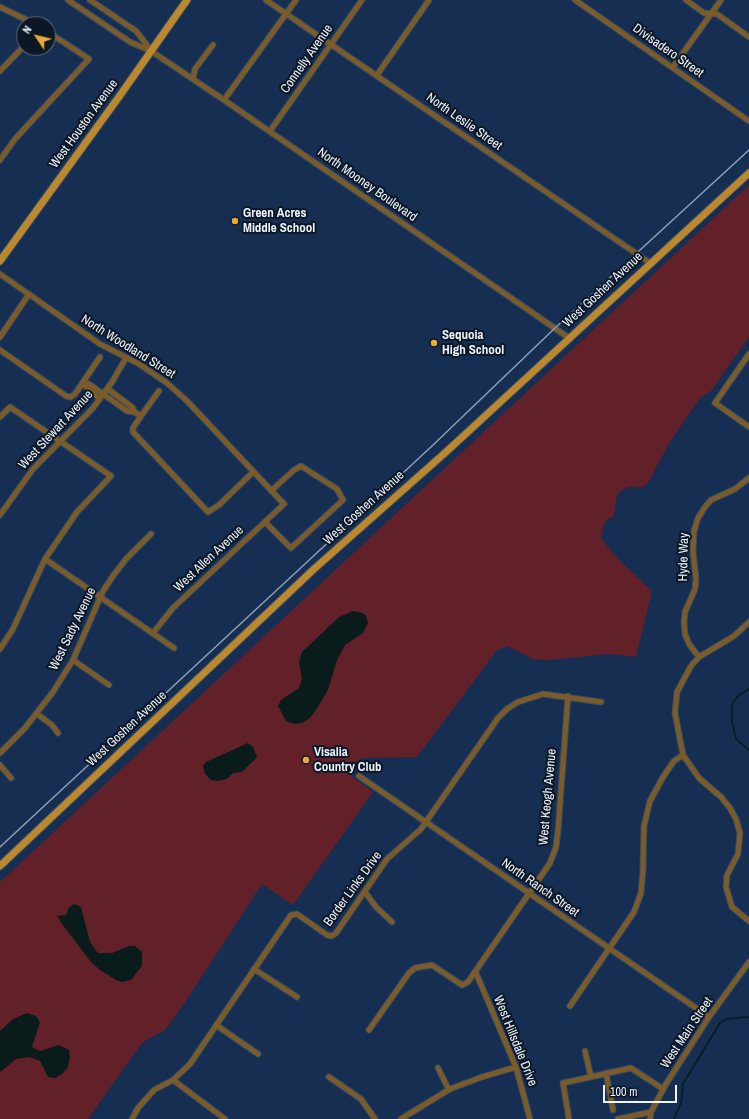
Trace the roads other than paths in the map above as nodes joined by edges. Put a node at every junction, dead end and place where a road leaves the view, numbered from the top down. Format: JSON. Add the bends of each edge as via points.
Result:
{"nodes":[{"id":1,"x":68,"y":0,"type":"edge"},
{"id":2,"x":90,"y":0,"type":"edge"},
{"id":3,"x":187,"y":0,"type":"edge"},
{"id":4,"x":266,"y":0,"type":"edge"},
{"id":5,"x":296,"y":0,"type":"edge"},
{"id":6,"x":362,"y":0,"type":"edge"},
{"id":7,"x":429,"y":0,"type":"edge"},
{"id":8,"x":575,"y":0,"type":"edge"},
{"id":9,"x":686,"y":0,"type":"edge"},
{"id":10,"x":721,"y":0,"type":"edge"},
{"id":11,"x":0,"y":7,"type":"edge"},
{"id":12,"x":286,"y":14,"type":"junction"},
{"id":13,"x":711,"y":14,"type":"junction"},
{"id":14,"x":19,"y":16,"type":"edge"},
{"id":15,"x":56,"y":37,"type":"edge"},
{"id":16,"x":749,"y":37,"type":"edge"},
{"id":17,"x":331,"y":44,"type":"junction"},
{"id":18,"x":213,"y":45,"type":"dead end"},
{"id":19,"x":151,"y":51,"type":"junction"},
{"id":20,"x":16,"y":54,"type":"edge"},
{"id":21,"x":672,"y":67,"type":"junction"},
{"id":22,"x":0,"y":71,"type":"edge"},
{"id":23,"x":377,"y":75,"type":"junction"},
{"id":24,"x":193,"y":79,"type":"junction"},
{"id":25,"x":224,"y":100,"type":"junction"},
{"id":26,"x":749,"y":120,"type":"edge"},
{"id":27,"x":270,"y":131,"type":"junction"},
{"id":28,"x":0,"y":160,"type":"edge"},
{"id":29,"x":749,"y":173,"type":"edge"},
{"id":30,"x":0,"y":261,"type":"edge"},
{"id":31,"x":650,"y":263,"type":"junction"},
{"id":32,"x":0,"y":274,"type":"edge"},
{"id":33,"x":29,"y":294,"type":"junction"},
{"id":34,"x":0,"y":337,"type":"edge"},
{"id":35,"x":569,"y":338,"type":"junction"},
{"id":36,"x":0,"y":350,"type":"edge"},
{"id":37,"x":749,"y":354,"type":"edge"},
{"id":38,"x":100,"y":357,"type":"dead end"},
{"id":39,"x":126,"y":358,"type":"junction"},
{"id":40,"x":82,"y":383,"type":"junction"},
{"id":41,"x":108,"y":389,"type":"junction"},
{"id":42,"x":159,"y":391,"type":"dead end"},
{"id":43,"x":102,"y":397,"type":"junction"},
{"id":44,"x":134,"y":412,"type":"junction"},
{"id":45,"x":141,"y":416,"type":"junction"},
{"id":46,"x":0,"y":417,"type":"edge"},
{"id":47,"x":749,"y":427,"type":"edge"},
{"id":48,"x":60,"y":441,"type":"junction"},
{"id":49,"x":253,"y":472,"type":"junction"},
{"id":50,"x":749,"y":478,"type":"edge"},
{"id":51,"x":271,"y":491,"type":"junction"},
{"id":52,"x":284,"y":504,"type":"joint"},
{"id":53,"x":0,"y":515,"type":"edge"},
{"id":54,"x":265,"y":522,"type":"junction"},
{"id":55,"x":151,"y":534,"type":"dead end"},
{"id":56,"x":45,"y":559,"type":"junction"},
{"id":57,"x":100,"y":598,"type":"junction"},
{"id":58,"x":749,"y":622,"type":"edge"},
{"id":59,"x":153,"y":634,"type":"junction"},
{"id":60,"x":174,"y":648,"type":"dead end"},
{"id":61,"x":0,"y":649,"type":"edge"},
{"id":62,"x":699,"y":657,"type":"junction"},
{"id":63,"x":73,"y":660,"type":"junction"},
{"id":64,"x":109,"y":685,"type":"dead end"},
{"id":65,"x":568,"y":696,"type":"junction"},
{"id":66,"x":601,"y":702,"type":"dead end"},
{"id":67,"x":37,"y":714,"type":"junction"},
{"id":68,"x":58,"y":733,"type":"dead end"},
{"id":69,"x":0,"y":753,"type":"edge"},
{"id":70,"x":683,"y":755,"type":"junction"},
{"id":71,"x":0,"y":765,"type":"edge"},
{"id":72,"x":359,"y":776,"type":"dead end"},
{"id":73,"x":11,"y":778,"type":"dead end"},
{"id":74,"x":426,"y":822,"type":"junction"},
{"id":75,"x":0,"y":866,"type":"edge"},
{"id":76,"x":365,"y":892,"type":"junction"},
{"id":77,"x":530,"y":894,"type":"junction"},
{"id":78,"x":749,"y":921,"type":"edge"},
{"id":79,"x":392,"y":922,"type":"dead end"},
{"id":80,"x":609,"y":948,"type":"junction"},
{"id":81,"x":749,"y":962,"type":"edge"},
{"id":82,"x":254,"y":968,"type":"junction"},
{"id":83,"x":476,"y":973,"type":"junction"},
{"id":84,"x":297,"y":997,"type":"dead end"},
{"id":85,"x":570,"y":1006,"type":"dead end"},
{"id":86,"x":709,"y":1017,"type":"junction"},
{"id":87,"x":216,"y":1025,"type":"junction"},
{"id":88,"x":369,"y":1030,"type":"dead end"},
{"id":89,"x":585,"y":1051,"type":"dead end"},
{"id":90,"x":258,"y":1054,"type":"dead end"},
{"id":91,"x":516,"y":1067,"type":"junction"},
{"id":92,"x":438,"y":1068,"type":"dead end"},
{"id":93,"x":606,"y":1073,"type":"junction"},
{"id":94,"x":329,"y":1077,"type":"dead end"},
{"id":95,"x":591,"y":1077,"type":"junction"},
{"id":96,"x":173,"y":1080,"type":"junction"},
{"id":97,"x":663,"y":1088,"type":"junction"},
{"id":98,"x":449,"y":1090,"type":"junction"},
{"id":99,"x":613,"y":1110,"type":"dead end"},
{"id":100,"x":651,"y":1112,"type":"junction"},
{"id":101,"x":132,"y":1119,"type":"edge"},
{"id":102,"x":225,"y":1119,"type":"edge"},
{"id":103,"x":375,"y":1119,"type":"edge"},
{"id":104,"x":402,"y":1119,"type":"edge"},
{"id":105,"x":530,"y":1119,"type":"edge"},
{"id":106,"x":569,"y":1119,"type":"edge"},
{"id":107,"x":618,"y":1119,"type":"edge"},
{"id":108,"x":650,"y":1119,"type":"edge"}],
"edges":[{"from":1,"to":19,"type":"street","name":"North Mooney Boulevard","via":[[130,42]]},
{"from":2,"to":19,"type":"street","name":"North Mooney Boulevard","via":[[136,32]]},
{"from":3,"to":19,"type":"main road","name":"West Houston Avenue"},
{"from":4,"to":12,"type":"street","name":"North Leslie Street"},
{"from":5,"to":12,"type":"street"},
{"from":6,"to":17,"type":"street","name":"Connelly Avenue"},
{"from":7,"to":23,"type":"street"},
{"from":8,"to":21,"type":"street","name":"Divisadero Street"},
{"from":9,"to":13,"type":"street","via":[[704,13]]},
{"from":10,"to":13,"type":"street"},
{"from":11,"to":14,"type":"street"},
{"from":12,"to":17,"type":"street","name":"North Leslie Street"},
{"from":12,"to":25,"type":"street"},
{"from":13,"to":16,"type":"street","via":[[717,14]]},
{"from":13,"to":21,"type":"street"},
{"from":15,"to":28,"type":"street","via":[[89,59],[15,139]]},
{"from":17,"to":23,"type":"street","name":"North Leslie Street"},
{"from":17,"to":27,"type":"street","name":"Connelly Avenue"},
{"from":18,"to":24,"type":"street","via":[[195,69]]},
{"from":19,"to":24,"type":"street","name":"North Mooney Boulevard"},
{"from":19,"to":30,"type":"main road","name":"West Houston Avenue"},
{"from":20,"to":22,"type":"street"},
{"from":21,"to":26,"type":"street","name":"Divisadero Street"},
{"from":23,"to":31,"type":"street","name":"North Leslie Street"},
{"from":24,"to":25,"type":"street","name":"North Mooney Boulevard"},
{"from":25,"to":27,"type":"street","name":"North Mooney Boulevard"},
{"from":27,"to":35,"type":"street","name":"North Mooney Boulevard"},
{"from":29,"to":31,"type":"main road","name":"West Goshen Avenue"},
{"from":31,"to":35,"type":"main road","name":"West Goshen Avenue"},
{"from":32,"to":33,"type":"street","name":"North Woodland Street"},
{"from":33,"to":34,"type":"street"},
{"from":33,"to":39,"type":"street","name":"North Woodland Street","via":[[100,344]]},
{"from":35,"to":75,"type":"main road","name":"West Goshen Avenue","via":[[314,569]]},
{"from":36,"to":40,"type":"street","via":[[66,396],[71,397],[75,394]]},
{"from":37,"to":47,"type":"street","via":[[715,403]]},
{"from":38,"to":40,"type":"street"},
{"from":39,"to":41,"type":"street","name":"West Stewart Avenue"},
{"from":39,"to":49,"type":"street","name":"North Woodland Street","via":[[155,374],[178,392]]},
{"from":40,"to":43,"type":"street"},
{"from":41,"to":43,"type":"street","name":"West Stewart Avenue"},
{"from":41,"to":44,"type":"street","via":[[133,408]]},
{"from":42,"to":45,"type":"street"},
{"from":43,"to":44,"type":"street","via":[[127,411]]},
{"from":43,"to":48,"type":"street","name":"West Stewart Avenue"},
{"from":44,"to":45,"type":"street"},
{"from":45,"to":49,"type":"street","via":[[133,432],[208,512],[219,506]]},
{"from":46,"to":48,"type":"street","via":[[10,407]]},
{"from":48,"to":53,"type":"street","name":"West Stewart Avenue","via":[[24,481]]},
{"from":48,"to":56,"type":"street","via":[[110,476],[78,512]]},
{"from":49,"to":51,"type":"street","name":"North Woodland Street"},
{"from":50,"to":62,"type":"street","name":"Hyde Way","via":[[735,489],[711,500],[698,518],[694,531],[696,579],[684,622],[688,644]]},
{"from":51,"to":52,"type":"street","name":"North Woodland Street"},
{"from":51,"to":54,"type":"street","via":[[301,466],[337,489],[342,500],[291,548]]},
{"from":52,"to":54,"type":"street","name":"West Allen Avenue"},
{"from":54,"to":59,"type":"street","name":"West Allen Avenue","via":[[173,608]]},
{"from":55,"to":57,"type":"street","name":"West Sady Avenue","via":[[126,559]]},
{"from":56,"to":57,"type":"street"},
{"from":56,"to":61,"type":"street","via":[[13,629]]},
{"from":57,"to":59,"type":"street"},
{"from":57,"to":63,"type":"street","name":"West Sady Avenue"},
{"from":58,"to":62,"type":"street","via":[[734,636]]},
{"from":59,"to":60,"type":"street"},
{"from":62,"to":70,"type":"street","via":[[684,677],[677,692],[675,713]]},
{"from":63,"to":64,"type":"street"},
{"from":63,"to":67,"type":"street","name":"West Sady Avenue"},
{"from":65,"to":66,"type":"street","name":"Border Links Drive"},
{"from":65,"to":74,"type":"street","name":"Border Links Drive","via":[[543,694],[530,697],[507,709],[498,718]]},
{"from":65,"to":77,"type":"street","name":"West Keogh Avenue","via":[[556,847],[550,863]]},
{"from":67,"to":68,"type":"street"},
{"from":67,"to":69,"type":"street","name":"West Sady Avenue"},
{"from":70,"to":78,"type":"street","via":[[699,778],[721,797],[736,819],[740,833],[738,854],[727,875],[726,887],[732,907]]},
{"from":70,"to":80,"type":"street","via":[[674,761],[650,801],[644,826],[641,893],[634,912]]},
{"from":71,"to":73,"type":"street"},
{"from":72,"to":74,"type":"street","name":"North Ranch Street"},
{"from":74,"to":76,"type":"street","name":"Border Links Drive","via":[[387,859]]},
{"from":74,"to":77,"type":"street","name":"North Ranch Street"},
{"from":76,"to":79,"type":"street"},
{"from":76,"to":82,"type":"street","name":"Border Links Drive","via":[[332,936],[297,914],[291,915]]},
{"from":77,"to":80,"type":"street","name":"North Ranch Street"},
{"from":77,"to":83,"type":"street","name":"West Keogh Avenue"},
{"from":80,"to":85,"type":"street"},
{"from":80,"to":86,"type":"street","name":"North Ranch Street"},
{"from":81,"to":86,"type":"street","name":"West Main Street"},
{"from":82,"to":84,"type":"street"},
{"from":82,"to":87,"type":"street","name":"Border Links Drive"},
{"from":83,"to":88,"type":"street","via":[[468,982],[462,984],[432,965],[415,968]]},
{"from":83,"to":91,"type":"street","name":"West Hillsdale Drive"},
{"from":86,"to":97,"type":"street","name":"West Main Street"},
{"from":87,"to":90,"type":"street"},
{"from":87,"to":96,"type":"street","name":"Border Links Drive","via":[[190,1064]]},
{"from":89,"to":95,"type":"street"},
{"from":91,"to":98,"type":"street"},
{"from":91,"to":105,"type":"street","name":"West Hillsdale Drive"},
{"from":92,"to":98,"type":"street"},
{"from":93,"to":95,"type":"street"},
{"from":93,"to":97,"type":"street","via":[[631,1068]]},
{"from":93,"to":99,"type":"street"},
{"from":94,"to":103,"type":"street","via":[[361,1099]]},
{"from":95,"to":106,"type":"street","via":[[562,1083]]},
{"from":96,"to":101,"type":"street","name":"Border Links Drive","via":[[154,1090]]},
{"from":96,"to":102,"type":"street"},
{"from":97,"to":100,"type":"street","name":"West Main Street"},
{"from":98,"to":104,"type":"street"},
{"from":100,"to":107,"type":"street"},
{"from":100,"to":108,"type":"street","name":"West Main Street"}]}
